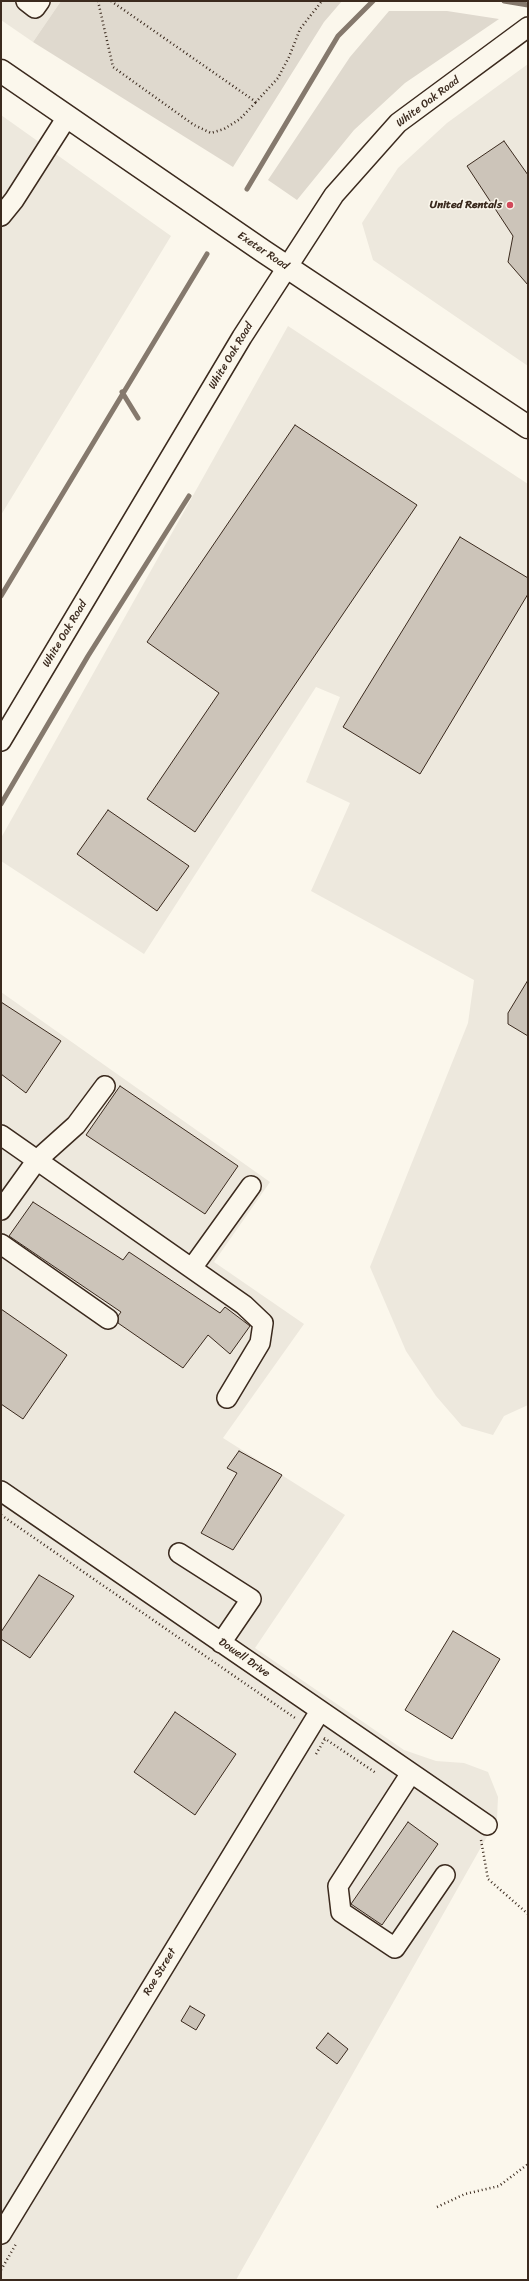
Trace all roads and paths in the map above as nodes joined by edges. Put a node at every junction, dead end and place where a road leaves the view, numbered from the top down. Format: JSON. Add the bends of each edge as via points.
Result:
{"nodes":[{"id":1,"x":26,"y":1,"type":"edge"},
{"id":2,"x":40,"y":1,"type":"edge"},
{"id":3,"x":98,"y":1,"type":"edge"},
{"id":4,"x":111,"y":1,"type":"edge"},
{"id":5,"x":322,"y":1,"type":"edge"},
{"id":6,"x":528,"y":27,"type":"edge"},
{"id":7,"x":1,"y":72,"type":"edge"},
{"id":8,"x":256,"y":102,"type":"junction"},
{"id":9,"x":67,"y":117,"type":"junction"},
{"id":10,"x":1,"y":216,"type":"edge"},
{"id":11,"x":287,"y":267,"type":"junction"},
{"id":12,"x":528,"y":427,"type":"edge"},
{"id":13,"x":1,"y":741,"type":"edge"},
{"id":14,"x":105,"y":1086,"type":"dead end"},
{"id":15,"x":1,"y":1135,"type":"edge"},
{"id":16,"x":37,"y":1160,"type":"junction"},
{"id":17,"x":251,"y":1186,"type":"dead end"},
{"id":18,"x":1,"y":1210,"type":"edge"},
{"id":19,"x":1,"y":1244,"type":"edge"},
{"id":20,"x":192,"y":1268,"type":"junction"},
{"id":21,"x":108,"y":1319,"type":"dead end"},
{"id":22,"x":227,"y":1398,"type":"dead end"},
{"id":23,"x":1,"y":1491,"type":"edge"},
{"id":24,"x":1,"y":1515,"type":"edge"},
{"id":25,"x":179,"y":1553,"type":"dead end"},
{"id":26,"x":222,"y":1643,"type":"junction"},
{"id":27,"x":320,"y":1711,"type":"junction"},
{"id":28,"x":309,"y":1728,"type":"junction"},
{"id":29,"x":376,"y":1773,"type":"dead end"},
{"id":30,"x":411,"y":1773,"type":"junction"},
{"id":31,"x":482,"y":1822,"type":"joint"},
{"id":32,"x":445,"y":1875,"type":"dead end"},
{"id":33,"x":528,"y":1914,"type":"edge"},
{"id":34,"x":528,"y":2164,"type":"edge"},
{"id":35,"x":437,"y":2207,"type":"dead end"},
{"id":36,"x":1,"y":2234,"type":"edge"}],
"edges":[{"from":1,"to":2,"type":"street","via":[[35,8]]},
{"from":3,"to":8,"type":"path","via":[[113,67],[194,125],[211,133],[224,129],[240,119]]},
{"from":4,"to":8,"type":"path"},
{"from":5,"to":8,"type":"path","via":[[300,29],[278,78]]},
{"from":6,"to":11,"type":"street","name":"White Oak Road","via":[[398,123],[334,195]]},
{"from":7,"to":9,"type":"main road","name":"Exeter Road"},
{"from":9,"to":10,"type":"street"},
{"from":9,"to":11,"type":"main road","name":"Exeter Road"},
{"from":11,"to":12,"type":"main road","name":"Exeter Road"},
{"from":11,"to":13,"type":"street","name":"White Oak Road","via":[[242,337]]},
{"from":14,"to":16,"type":"street","via":[[76,1125]]},
{"from":15,"to":16,"type":"street"},
{"from":16,"to":18,"type":"street"},
{"from":16,"to":20,"type":"street"},
{"from":17,"to":20,"type":"street"},
{"from":19,"to":21,"type":"street"},
{"from":20,"to":22,"type":"street","via":[[244,1305],[263,1323],[260,1343]]},
{"from":23,"to":26,"type":"street","name":"Dowell Drive"},
{"from":24,"to":28,"type":"path"},
{"from":25,"to":26,"type":"street","via":[[251,1598]]},
{"from":26,"to":27,"type":"street","name":"Dowell Drive"},
{"from":27,"to":28,"type":"street","name":"Roe Street"},
{"from":27,"to":30,"type":"street","name":"Dowell Drive"},
{"from":28,"to":29,"type":"path"},
{"from":28,"to":36,"type":"street","name":"Roe Street"},
{"from":30,"to":31,"type":"street","name":"Dowell Drive"},
{"from":30,"to":32,"type":"street","via":[[338,1886],[341,1912],[395,1948]]},
{"from":31,"to":33,"type":"path","via":[[488,1879]]},
{"from":34,"to":35,"type":"path","via":[[499,2186],[465,2194]]}]}
